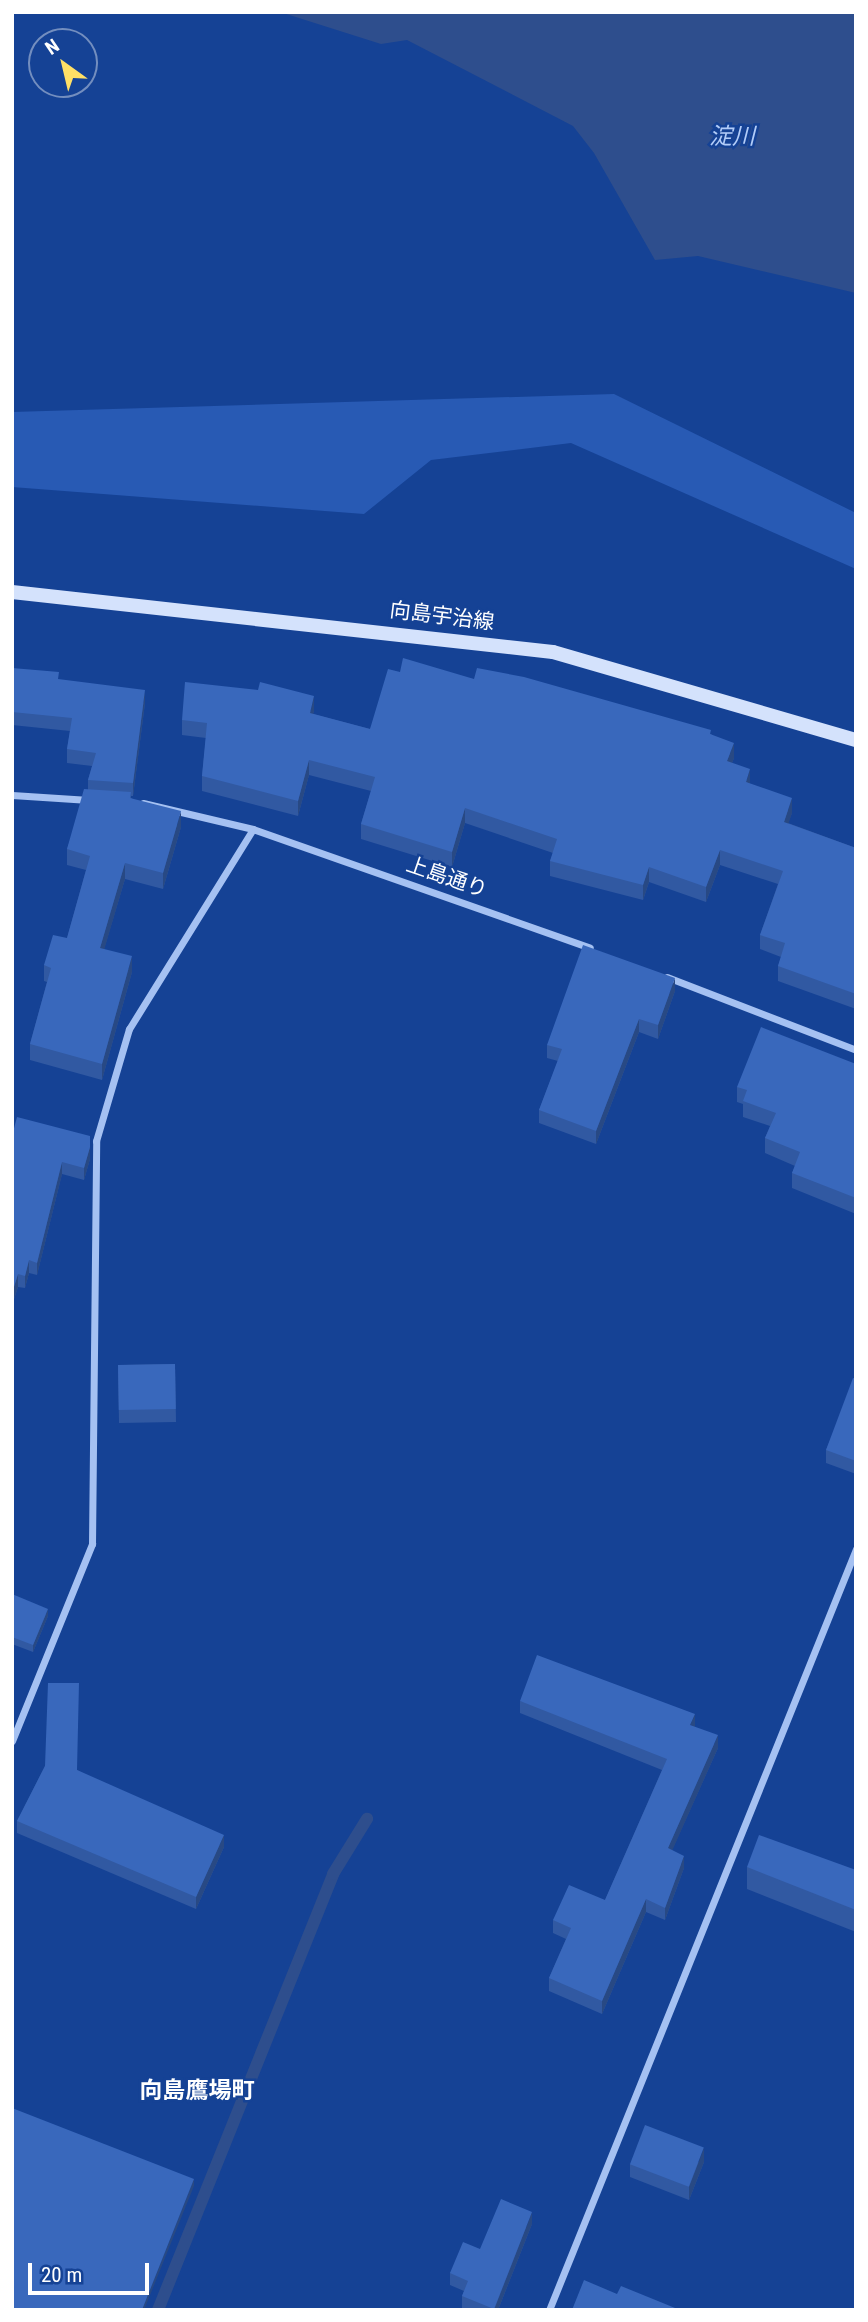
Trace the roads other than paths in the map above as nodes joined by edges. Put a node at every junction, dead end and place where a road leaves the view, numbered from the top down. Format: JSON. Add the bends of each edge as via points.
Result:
{"nodes":[{"id":1,"x":12,"y":592,"type":"edge"},
{"id":2,"x":856,"y":740,"type":"edge"},
{"id":3,"x":12,"y":795,"type":"edge"},
{"id":4,"x":94,"y":800,"type":"edge"},
{"id":5,"x":135,"y":803,"type":"edge"},
{"id":6,"x":253,"y":829,"type":"junction"},
{"id":7,"x":598,"y":951,"type":"edge"},
{"id":8,"x":662,"y":975,"type":"edge"},
{"id":9,"x":856,"y":1050,"type":"edge"},
{"id":10,"x":856,"y":1549,"type":"edge"},
{"id":11,"x":12,"y":1741,"type":"edge"},
{"id":12,"x":549,"y":2310,"type":"edge"}],
"edges":[{"from":1,"to":2,"type":"main road","name":"向島宇治線","via":[[553,652]]},
{"from":3,"to":4,"type":"street"},
{"from":5,"to":6,"type":"street","name":"上島通り","via":[[163,804]]},
{"from":6,"to":7,"type":"street","name":"上島通り"},
{"from":6,"to":11,"type":"street","via":[[130,1029],[96,1141],[92,1544]]},
{"from":8,"to":9,"type":"street"},
{"from":10,"to":12,"type":"street"}]}
